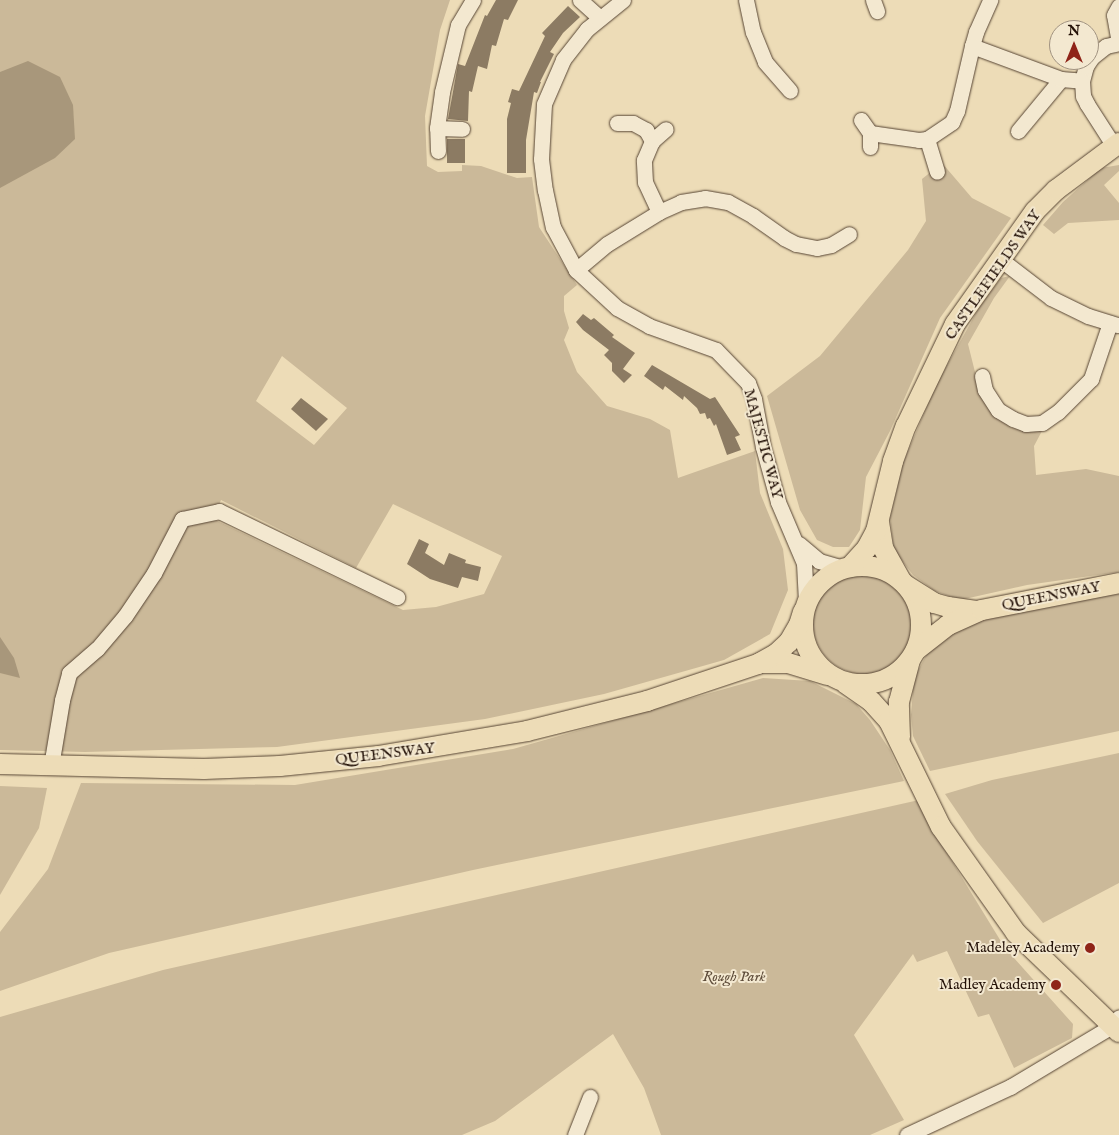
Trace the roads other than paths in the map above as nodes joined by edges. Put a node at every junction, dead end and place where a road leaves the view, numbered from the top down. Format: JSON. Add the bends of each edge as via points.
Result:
{"nodes":[{"id":1,"x":473,"y":0,"type":"edge"},
{"id":2,"x":580,"y":0,"type":"edge"},
{"id":3,"x":623,"y":0,"type":"edge"},
{"id":4,"x":746,"y":0,"type":"edge"},
{"id":5,"x":990,"y":0,"type":"edge"},
{"id":6,"x":1119,"y":6,"type":"edge"},
{"id":7,"x":600,"y":18,"type":"junction"},
{"id":8,"x":1119,"y":43,"type":"edge"},
{"id":9,"x":972,"y":46,"type":"junction"},
{"id":10,"x":1061,"y":79,"type":"junction"},
{"id":11,"x":1082,"y":80,"type":"junction"},
{"id":12,"x":790,"y":91,"type":"dead end"},
{"id":13,"x":861,"y":120,"type":"dead end"},
{"id":14,"x":617,"y":123,"type":"dead end"},
{"id":15,"x":437,"y":128,"type":"junction"},
{"id":16,"x":462,"y":129,"type":"dead end"},
{"id":17,"x":666,"y":129,"type":"dead end"},
{"id":18,"x":1018,"y":131,"type":"dead end"},
{"id":19,"x":927,"y":139,"type":"junction"},
{"id":20,"x":652,"y":141,"type":"junction"},
{"id":21,"x":1116,"y":144,"type":"edge"},
{"id":22,"x":438,"y":151,"type":"dead end"},
{"id":23,"x":937,"y":172,"type":"dead end"},
{"id":24,"x":660,"y":212,"type":"junction"},
{"id":25,"x":849,"y":234,"type":"dead end"},
{"id":26,"x":1000,"y":259,"type":"junction"},
{"id":27,"x":576,"y":270,"type":"junction"},
{"id":28,"x":1114,"y":324,"type":"edge"},
{"id":29,"x":982,"y":376,"type":"dead end"},
{"id":30,"x":879,"y":522,"type":"junction"},
{"id":31,"x":794,"y":537,"type":"junction"},
{"id":32,"x":847,"y":567,"type":"junction"},
{"id":33,"x":1119,"y":583,"type":"edge"},
{"id":34,"x":904,"y":584,"type":"junction"},
{"id":35,"x":397,"y":597,"type":"dead end"},
{"id":36,"x":805,"y":607,"type":"junction"},
{"id":37,"x":982,"y":610,"type":"junction"},
{"id":38,"x":913,"y":655,"type":"junction"},
{"id":39,"x":758,"y":664,"type":"junction"},
{"id":40,"x":837,"y":679,"type":"junction"},
{"id":41,"x":902,"y":746,"type":"junction"},
{"id":42,"x":0,"y":764,"type":"edge"},
{"id":43,"x":52,"y":766,"type":"junction"},
{"id":44,"x":1117,"y":1025,"type":"edge"},
{"id":45,"x":590,"y":1098,"type":"dead end"},
{"id":46,"x":575,"y":1135,"type":"edge"},
{"id":47,"x":907,"y":1135,"type":"edge"}],
"edges":[{"from":1,"to":15,"type":"street","via":[[458,25]]},
{"from":2,"to":7,"type":"street"},
{"from":3,"to":7,"type":"street","name":"MAJESTIC WAY"},
{"from":4,"to":12,"type":"street","via":[[753,32],[765,62]]},
{"from":5,"to":9,"type":"street"},
{"from":6,"to":8,"type":"street","via":[[1114,15]]},
{"from":7,"to":27,"type":"street","name":"MAJESTIC WAY","via":[[563,60],[544,104],[541,159],[545,190],[553,227]]},
{"from":8,"to":11,"type":"street","via":[[1106,46],[1092,57]]},
{"from":9,"to":10,"type":"street"},
{"from":9,"to":19,"type":"street","via":[[952,122]]},
{"from":10,"to":11,"type":"street"},
{"from":10,"to":18,"type":"street"},
{"from":11,"to":21,"type":"street","via":[[1087,104]]},
{"from":13,"to":19,"type":"street","via":[[870,140]]},
{"from":14,"to":20,"type":"street","via":[[633,123],[646,130]]},
{"from":15,"to":16,"type":"street"},
{"from":15,"to":22,"type":"street"},
{"from":17,"to":20,"type":"street"},
{"from":19,"to":23,"type":"street"},
{"from":20,"to":24,"type":"street","via":[[644,160],[645,182]]},
{"from":21,"to":26,"type":"main road","name":"CASTLEFIELDS WAY","via":[[1056,190],[1035,211]]},
{"from":24,"to":25,"type":"street","via":[[681,202],[705,198],[728,202],[796,244],[817,248],[832,245]]},
{"from":24,"to":27,"type":"street","via":[[607,244]]},
{"from":26,"to":28,"type":"street","via":[[1051,298],[1088,316]]},
{"from":26,"to":30,"type":"main road","name":"CASTLEFIELDS WAY","via":[[955,324],[906,426],[888,476]]},
{"from":27,"to":31,"type":"street","name":"MAJESTIC WAY","via":[[599,293],[649,326],[716,350],[748,383],[778,502]]},
{"from":28,"to":29,"type":"street","via":[[1091,379],[1058,412],[1042,423],[1026,424],[1013,419],[994,404],[985,390]]},
{"from":30,"to":32,"type":"main road","name":"CASTLEFIELDS WAY","via":[[867,548]]},
{"from":30,"to":34,"type":"main road","name":"CASTLEFIELDS WAY","via":[[883,548]]},
{"from":31,"to":32,"type":"street","name":"MAJESTIC WAY","via":[[812,557]]},
{"from":31,"to":36,"type":"street","name":"MAJESTIC WAY","via":[[806,572]]},
{"from":32,"to":34,"type":"main road","via":[[869,566],[886,571]]},
{"from":32,"to":36,"type":"main road","via":[[828,575],[815,587]]},
{"from":33,"to":37,"type":"main road","name":"QUEENSWAY"},
{"from":34,"to":37,"type":"main road","name":"QUEENSWAY","via":[[922,597],[948,607]]},
{"from":34,"to":38,"type":"main road","via":[[916,600],[921,617],[921,634]]},
{"from":35,"to":43,"type":"street","via":[[219,511],[182,519],[154,572],[125,616],[69,673]]},
{"from":36,"to":39,"type":"main road","name":"QUEENSWAY","via":[[789,642]]},
{"from":36,"to":40,"type":"main road","via":[[802,630],[806,648],[816,663]]},
{"from":37,"to":38,"type":"main road","name":"QUEENSWAY","via":[[948,625]]},
{"from":38,"to":40,"type":"main road","via":[[897,673],[881,682],[863,685]]},
{"from":38,"to":41,"type":"main road","via":[[899,702]]},
{"from":39,"to":40,"type":"main road","name":"QUEENSWAY","via":[[788,663]]},
{"from":39,"to":43,"type":"main road","name":"QUEENSWAY","via":[[647,701],[527,731],[378,756],[280,766],[204,769]]},
{"from":40,"to":41,"type":"main road","via":[[881,710]]},
{"from":41,"to":44,"type":"main road","via":[[941,827],[1016,933]]},
{"from":42,"to":43,"type":"main road","name":"QUEENSWAY"},
{"from":44,"to":47,"type":"street","via":[[1010,1087]]},
{"from":45,"to":46,"type":"street"}]}
